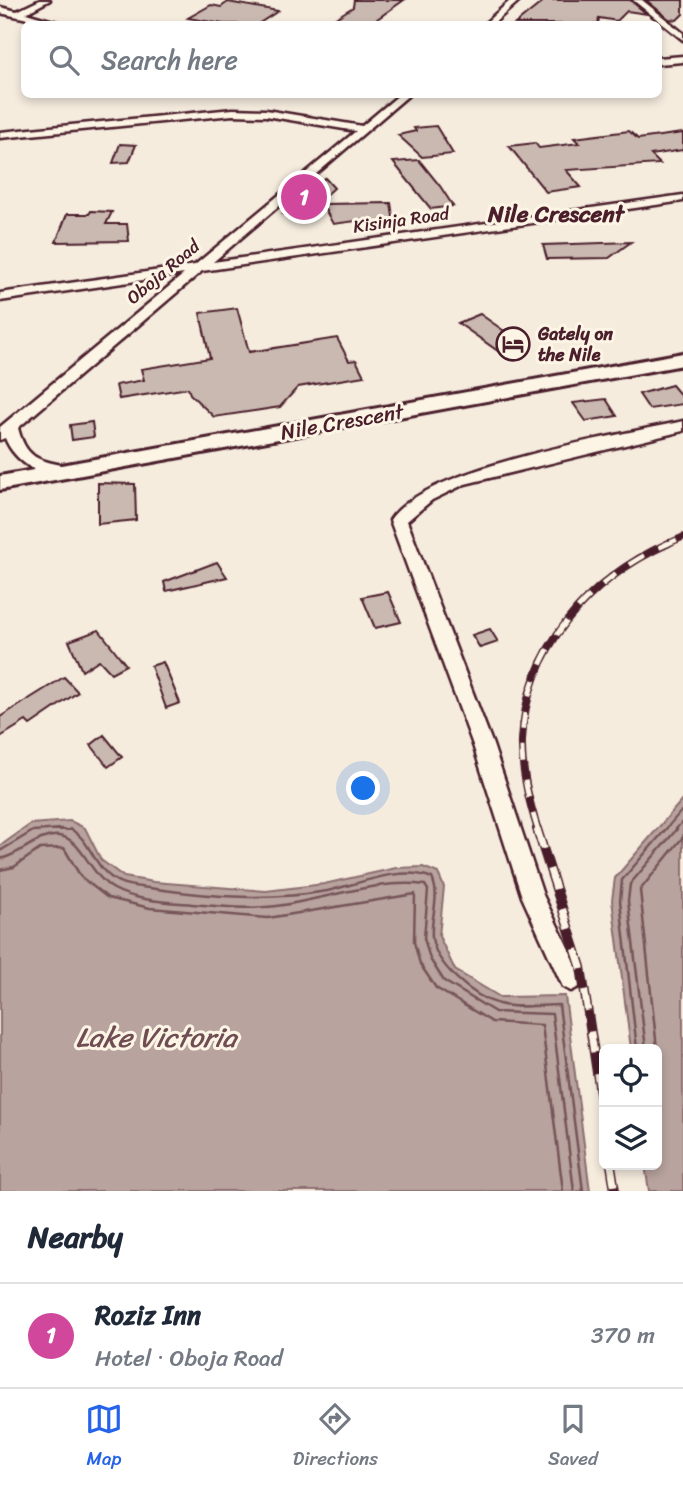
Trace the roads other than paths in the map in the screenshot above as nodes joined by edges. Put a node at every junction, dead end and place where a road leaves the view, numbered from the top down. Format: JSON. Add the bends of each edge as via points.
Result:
{"nodes":[{"id":1,"x":46,"y":0,"type":"edge"},
{"id":2,"x":516,"y":0,"type":"edge"},
{"id":3,"x":638,"y":0,"type":"edge"},
{"id":4,"x":0,"y":10,"type":"edge"},
{"id":5,"x":18,"y":14,"type":"junction"},
{"id":6,"x":47,"y":21,"type":"edge"},
{"id":7,"x":492,"y":21,"type":"edge"},
{"id":8,"x":683,"y":37,"type":"edge"},
{"id":9,"x":683,"y":59,"type":"edge"},
{"id":10,"x":662,"y":61,"type":"edge"},
{"id":11,"x":402,"y":98,"type":"edge"},
{"id":12,"x":364,"y":129,"type":"junction"},
{"id":13,"x":0,"y":135,"type":"edge"},
{"id":14,"x":683,"y":198,"type":"edge"},
{"id":15,"x":198,"y":268,"type":"junction"},
{"id":16,"x":0,"y":297,"type":"edge"},
{"id":17,"x":683,"y":359,"type":"edge"},
{"id":18,"x":683,"y":426,"type":"edge"},
{"id":19,"x":5,"y":431,"type":"edge"},
{"id":20,"x":69,"y":472,"type":"junction"},
{"id":21,"x":0,"y":483,"type":"edge"},
{"id":22,"x":571,"y":979,"type":"dead end"}],
"edges":[{"from":1,"to":5,"type":"street"},
{"from":2,"to":7,"type":"street"},
{"from":3,"to":8,"type":"street"},
{"from":4,"to":5,"type":"street"},
{"from":5,"to":6,"type":"street"},
{"from":9,"to":10,"type":"street"},
{"from":11,"to":12,"type":"street","name":"Oboja Road"},
{"from":12,"to":13,"type":"street","via":[[233,112]]},
{"from":12,"to":15,"type":"street","name":"Oboja Road"},
{"from":14,"to":15,"type":"street","name":"Kisinja Road"},
{"from":15,"to":16,"type":"street","name":"Kisinja Road"},
{"from":15,"to":19,"type":"street","name":"Oboja Road"},
{"from":17,"to":20,"type":"street","name":"Nile Crescent"},
{"from":18,"to":22,"type":"street","via":[[460,480],[426,496],[398,520],[483,745],[533,897]]},
{"from":19,"to":20,"type":"street","name":"Oboja Road","via":[[22,458]]},
{"from":20,"to":21,"type":"street","name":"Nile Crescent"}]}
